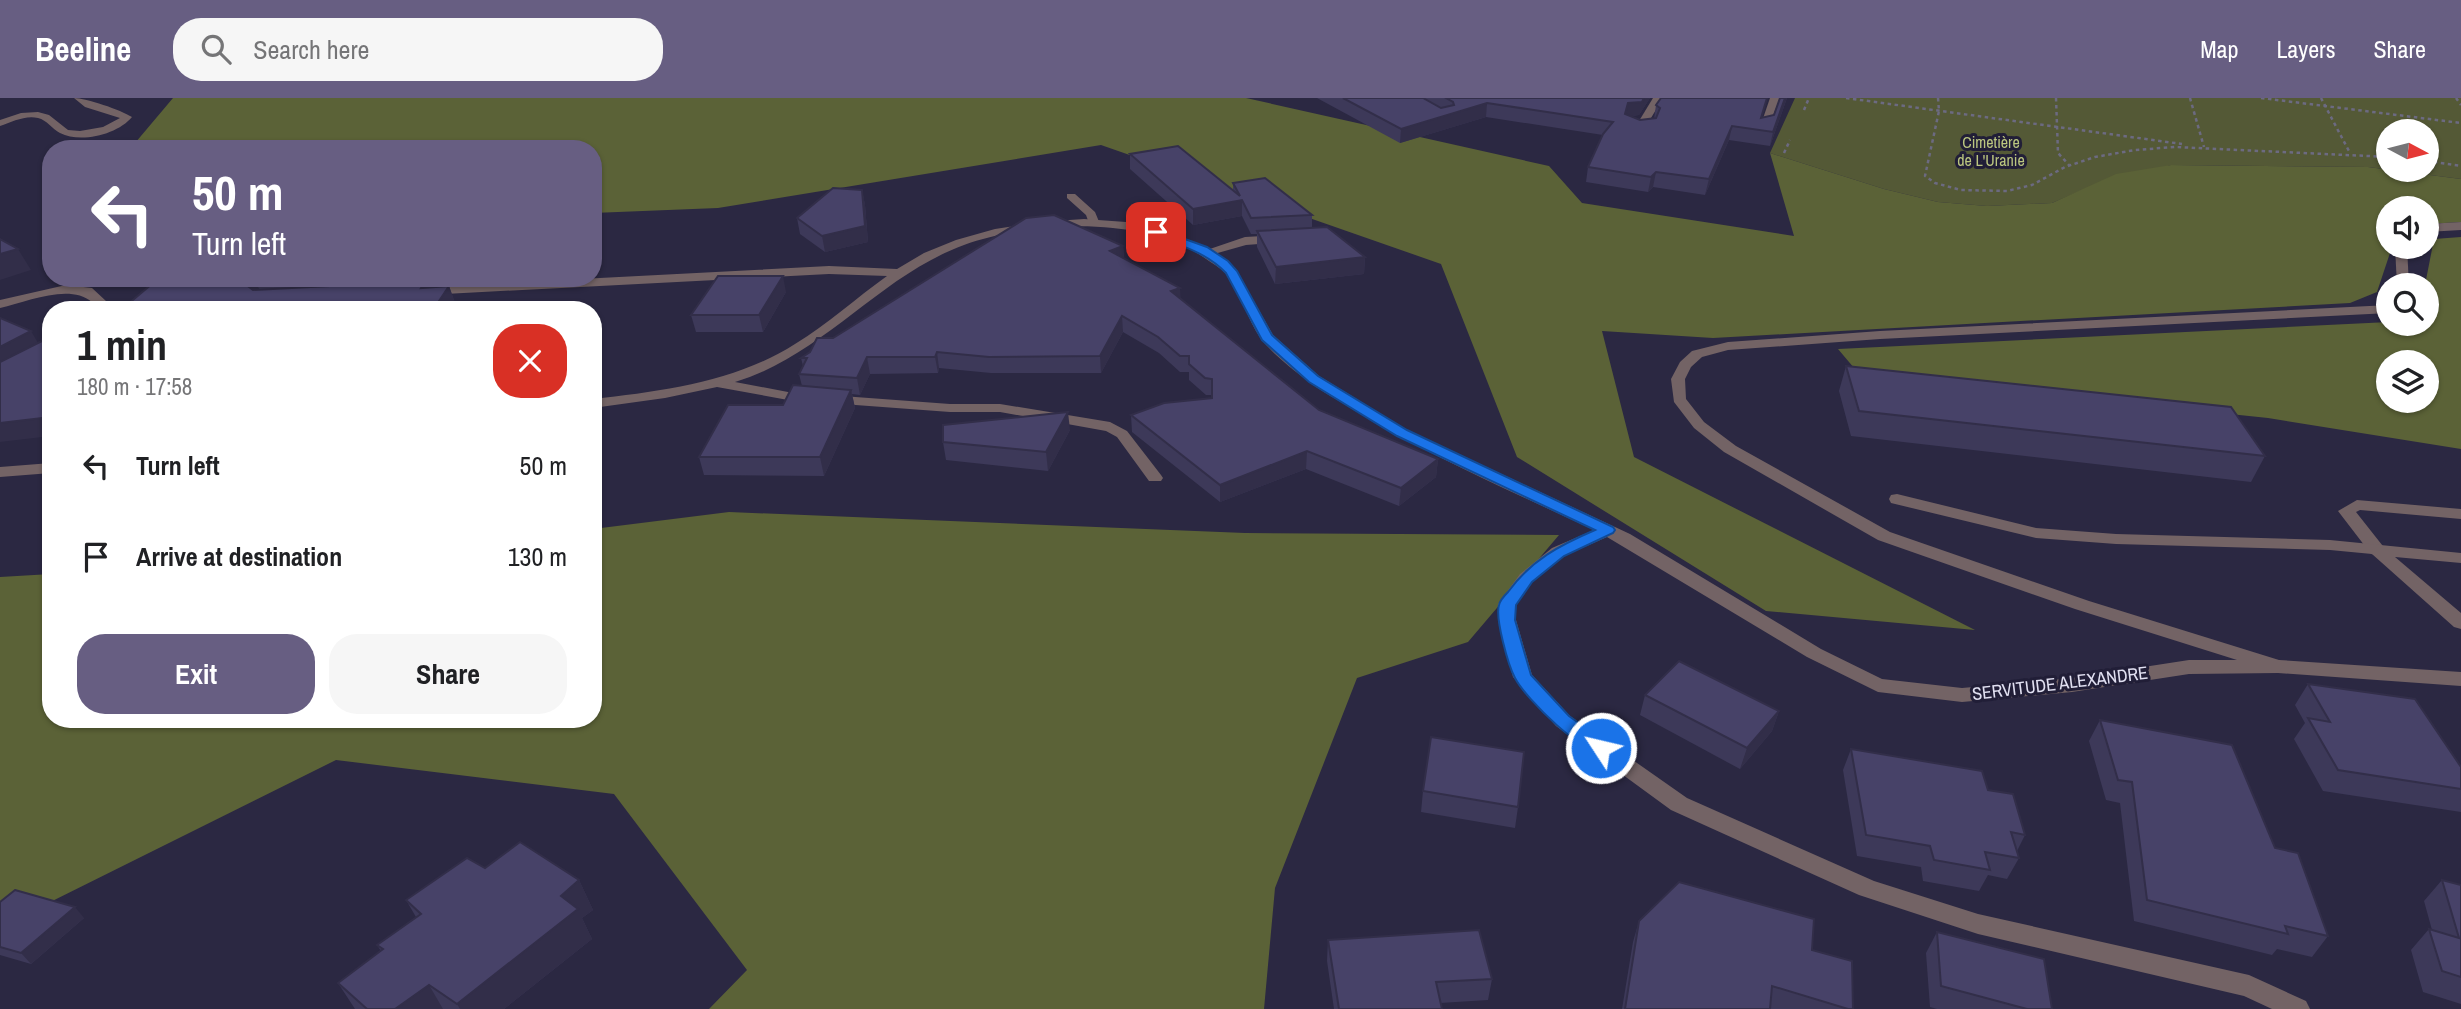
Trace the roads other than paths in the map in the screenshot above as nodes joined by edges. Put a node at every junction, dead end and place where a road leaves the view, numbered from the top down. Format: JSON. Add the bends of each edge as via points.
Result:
{"nodes":[{"id":1,"x":79,"y":98,"type":"edge"},
{"id":2,"x":1658,"y":98,"type":"edge"},
{"id":3,"x":1775,"y":98,"type":"edge"},
{"id":4,"x":0,"y":122,"type":"edge"},
{"id":5,"x":1638,"y":123,"type":"edge"},
{"id":6,"x":1763,"y":128,"type":"edge"},
{"id":7,"x":1071,"y":196,"type":"dead end"},
{"id":8,"x":1094,"y":224,"type":"junction"},
{"id":9,"x":2461,"y":226,"type":"edge"},
{"id":10,"x":2439,"y":227,"type":"edge"},
{"id":11,"x":1295,"y":238,"type":"edge"},
{"id":12,"x":1207,"y":252,"type":"junction"},
{"id":13,"x":902,"y":272,"type":"junction"},
{"id":14,"x":602,"y":282,"type":"edge"},
{"id":15,"x":508,"y":287,"type":"edge"},
{"id":16,"x":413,"y":292,"type":"edge"},
{"id":17,"x":99,"y":301,"type":"edge"},
{"id":18,"x":0,"y":304,"type":"edge"},
{"id":19,"x":2376,"y":310,"type":"edge"},
{"id":20,"x":716,"y":383,"type":"junction"},
{"id":21,"x":602,"y":403,"type":"edge"},
{"id":22,"x":42,"y":469,"type":"edge"},
{"id":23,"x":0,"y":472,"type":"edge"},
{"id":24,"x":1155,"y":478,"type":"dead end"},
{"id":25,"x":1897,"y":499,"type":"dead end"},
{"id":26,"x":2461,"y":513,"type":"edge"},
{"id":27,"x":1608,"y":530,"type":"junction"},
{"id":28,"x":2377,"y":550,"type":"junction"},
{"id":29,"x":2461,"y":558,"type":"edge"},
{"id":30,"x":2461,"y":623,"type":"edge"},
{"id":31,"x":2278,"y":666,"type":"junction"},
{"id":32,"x":2461,"y":679,"type":"edge"},
{"id":33,"x":2297,"y":1009,"type":"edge"}],
"edges":[{"from":1,"to":4,"type":"street","via":[[127,117],[106,129],[81,132],[66,132],[35,114]]},
{"from":2,"to":5,"type":"street"},
{"from":3,"to":6,"type":"street"},
{"from":7,"to":8,"type":"street","via":[[1091,214]]},
{"from":8,"to":12,"type":"street","name":"SERVITUDE ALEXANDRE","via":[[1156,232]]},
{"from":8,"to":13,"type":"street","name":"SERVITUDE ALEXANDRE","via":[[1054,224],[988,234],[945,248]]},
{"from":9,"to":10,"type":"street"},
{"from":11,"to":12,"type":"street","via":[[1245,241]]},
{"from":12,"to":27,"type":"street","name":"SERVITUDE ALEXANDRE","via":[[1231,271],[1267,337],[1314,379],[1402,433]]},
{"from":13,"to":14,"type":"street","via":[[829,270]]},
{"from":13,"to":20,"type":"street","name":"SERVITUDE ALEXANDRE","via":[[780,358]]},
{"from":15,"to":16,"type":"street"},
{"from":17,"to":18,"type":"street","via":[[74,289]]},
{"from":19,"to":31,"type":"street","via":[[1728,346],[1697,354],[1678,379],[1679,399],[1699,425],[1730,449],[1884,536]]},
{"from":20,"to":21,"type":"street","name":"SERVITUDE ALEXANDRE"},
{"from":20,"to":24,"type":"street","via":[[788,396],[1000,408],[1110,427],[1122,434]]},
{"from":22,"to":23,"type":"street"},
{"from":25,"to":28,"type":"street","via":[[2036,533]]},
{"from":26,"to":28,"type":"street","via":[[2357,505],[2346,511]]},
{"from":27,"to":31,"type":"street","name":"SERVITUDE ALEXANDRE","via":[[1814,653],[1878,685],[1962,695],[2072,685],[2189,667]]},
{"from":27,"to":33,"type":"street","via":[[1558,552],[1527,578],[1507,604],[1507,620],[1523,677],[1563,721],[1679,804],[1867,888],[1978,924],[2249,986]]},
{"from":28,"to":29,"type":"street"},
{"from":28,"to":30,"type":"street"},
{"from":31,"to":32,"type":"street"}]}
